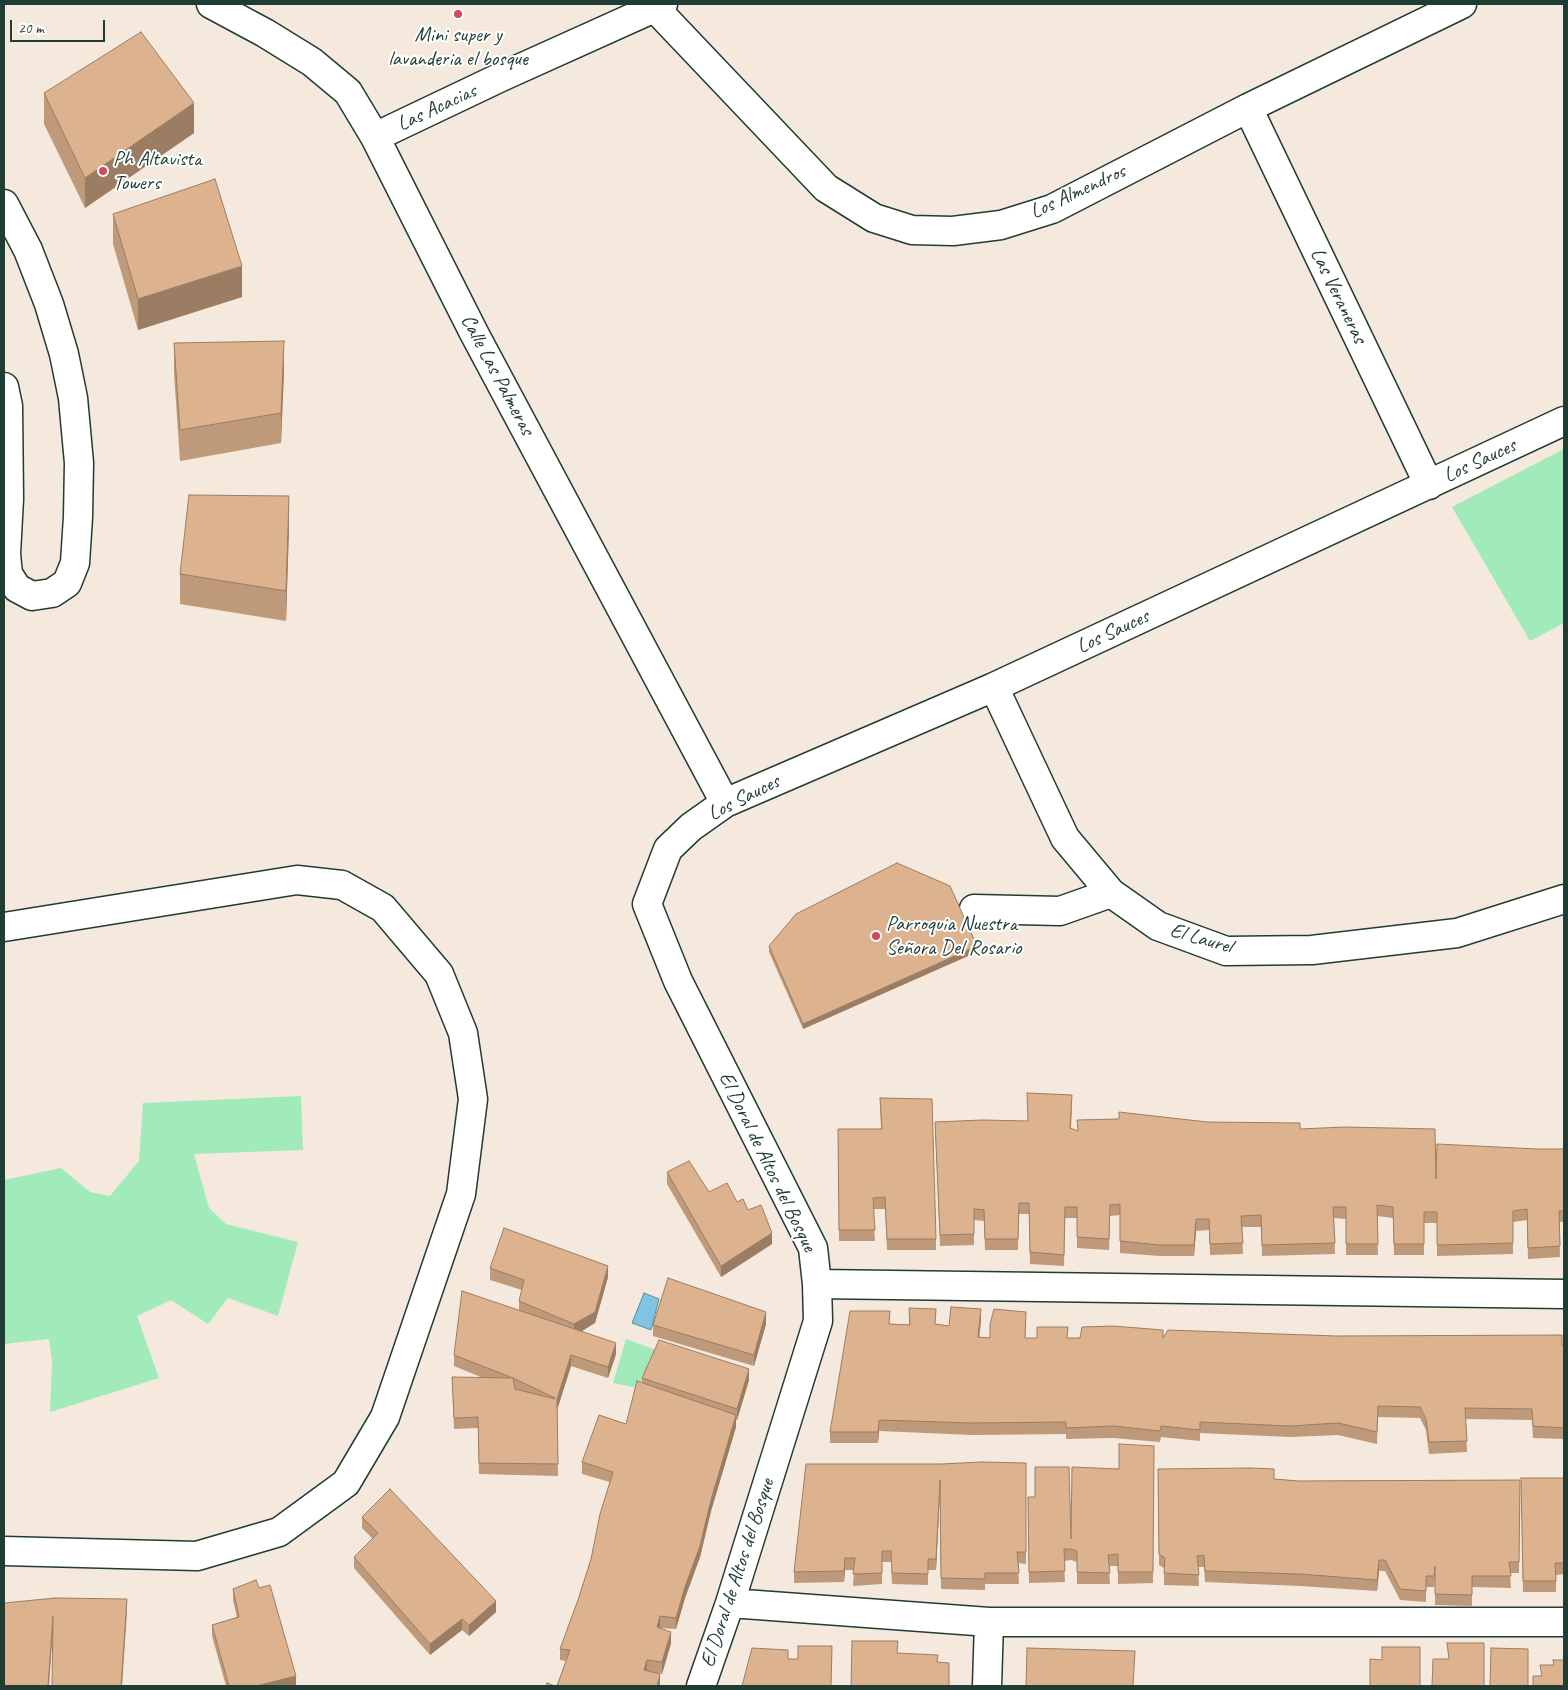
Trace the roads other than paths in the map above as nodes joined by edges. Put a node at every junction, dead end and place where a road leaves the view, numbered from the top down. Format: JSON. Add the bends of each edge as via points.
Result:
{"nodes":[{"id":1,"x":210,"y":4,"type":"edge"},
{"id":2,"x":1462,"y":4,"type":"edge"},
{"id":3,"x":659,"y":6,"type":"edge"},
{"id":4,"x":1248,"y":108,"type":"junction"},
{"id":5,"x":375,"y":137,"type":"junction"},
{"id":6,"x":4,"y":204,"type":"edge"},
{"id":7,"x":4,"y":387,"type":"edge"},
{"id":8,"x":1564,"y":422,"type":"edge"},
{"id":9,"x":1429,"y":485,"type":"junction"},
{"id":10,"x":994,"y":687,"type":"junction"},
{"id":11,"x":725,"y":802,"type":"junction"},
{"id":12,"x":668,"y":849,"type":"joint"},
{"id":13,"x":1111,"y":893,"type":"junction"},
{"id":14,"x":1564,"y":899,"type":"edge"},
{"id":15,"x":974,"y":909,"type":"dead end"},
{"id":16,"x":4,"y":927,"type":"edge"},
{"id":17,"x":817,"y":1284,"type":"junction"},
{"id":18,"x":1564,"y":1294,"type":"edge"},
{"id":19,"x":4,"y":1551,"type":"edge"},
{"id":20,"x":730,"y":1603,"type":"junction"},
{"id":21,"x":989,"y":1622,"type":"junction"},
{"id":22,"x":1564,"y":1622,"type":"edge"},
{"id":23,"x":702,"y":1686,"type":"edge"},
{"id":24,"x":987,"y":1686,"type":"edge"}],
"edges":[{"from":1,"to":5,"type":"street","name":"Calle Las Palmeras","via":[[312,62],[348,92]]},
{"from":2,"to":4,"type":"street","name":"Los Almendros"},
{"from":3,"to":4,"type":"street","name":"Los Almendros","via":[[826,188],[874,218],[912,230],[953,231],[1001,225],[1052,209]]},
{"from":3,"to":5,"type":"street","name":"Las Acacias"},
{"from":4,"to":9,"type":"street","name":"Las Veraneras"},
{"from":5,"to":11,"type":"street","name":"Calle Las Palmeras","via":[[474,332]]},
{"from":6,"to":7,"type":"street","via":[[28,250],[50,304],[73,398],[79,463],[75,564],[67,583],[52,593],[32,596],[18,588],[8,574],[8,406]]},
{"from":8,"to":9,"type":"street","name":"Los Sauces"},
{"from":9,"to":10,"type":"street","name":"Los Sauces"},
{"from":10,"to":11,"type":"street","name":"Los Sauces"},
{"from":10,"to":13,"type":"street","name":"El Laurel","via":[[1065,838]]},
{"from":11,"to":12,"type":"street","name":"Los Sauces"},
{"from":12,"to":17,"type":"street","name":"El Doral de Altos del Bosque","via":[[647,904],[678,981],[813,1248]]},
{"from":13,"to":14,"type":"street","name":"El Laurel","via":[[1158,926],[1226,951],[1312,950],[1457,933]]},
{"from":13,"to":15,"type":"street","via":[[1060,911]]},
{"from":16,"to":19,"type":"street","via":[[297,880],[342,885],[383,908],[439,974],[463,1033],[472,1099],[461,1194],[385,1417],[346,1483],[279,1532],[197,1556]]},
{"from":17,"to":18,"type":"street"},
{"from":17,"to":20,"type":"street","name":"El Doral de Altos del Bosque","via":[[818,1321]]},
{"from":20,"to":21,"type":"street"},
{"from":20,"to":23,"type":"street","name":"El Doral de Altos del Bosque"},
{"from":21,"to":22,"type":"street"},
{"from":21,"to":24,"type":"street"}]}
